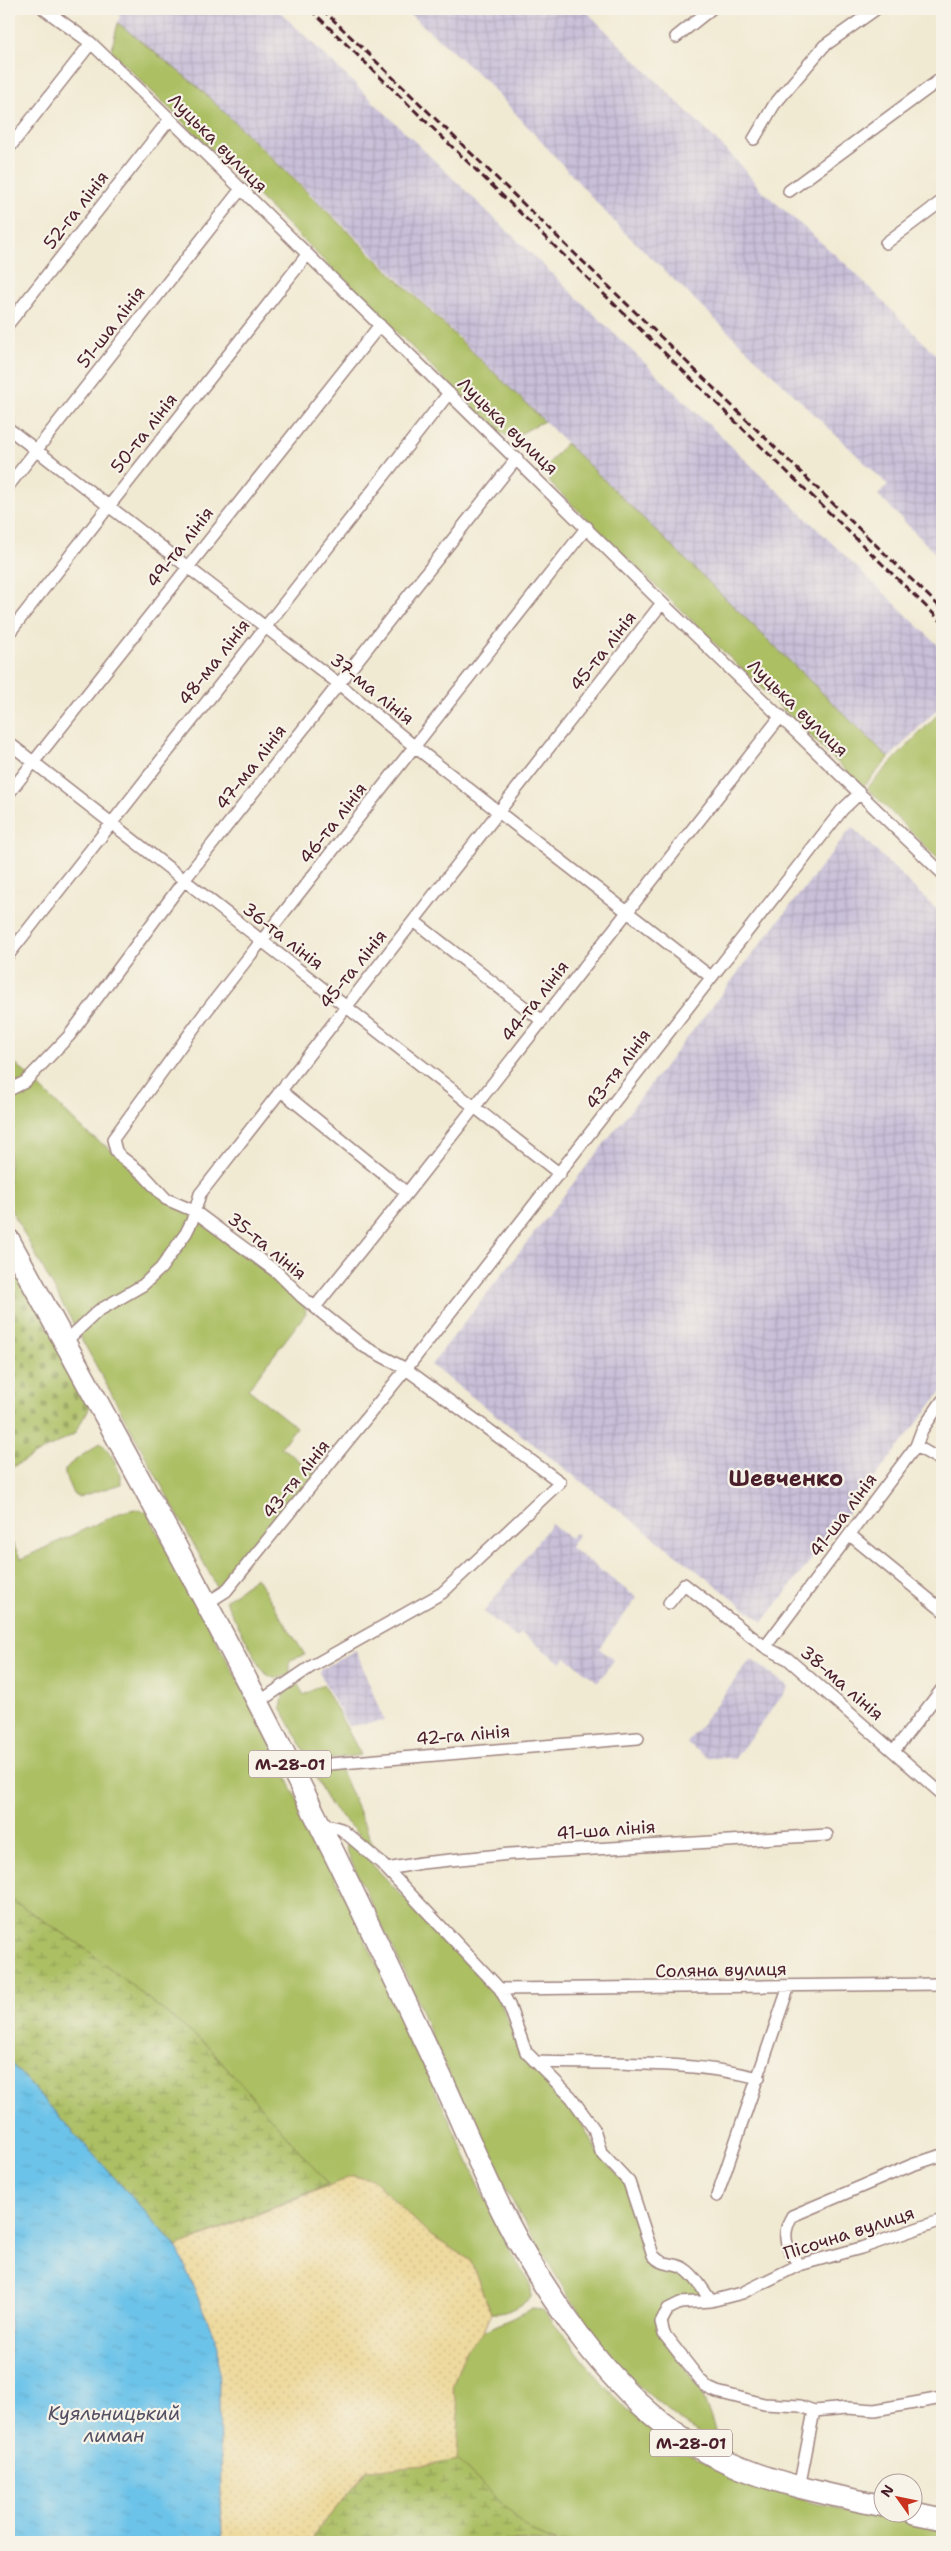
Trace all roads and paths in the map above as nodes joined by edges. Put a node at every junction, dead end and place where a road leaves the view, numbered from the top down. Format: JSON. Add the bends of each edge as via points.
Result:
{"nodes":[{"id":1,"x":44,"y":9,"type":"edge"},
{"id":2,"x":711,"y":9,"type":"edge"},
{"id":3,"x":876,"y":9,"type":"edge"},
{"id":4,"x":676,"y":37,"type":"dead end"},
{"id":5,"x":91,"y":43,"type":"junction"},
{"id":6,"x":942,"y":78,"type":"edge"},
{"id":7,"x":170,"y":119,"type":"junction"},
{"id":8,"x":754,"y":139,"type":"dead end"},
{"id":9,"x":9,"y":148,"type":"edge"},
{"id":10,"x":241,"y":190,"type":"junction"},
{"id":11,"x":789,"y":191,"type":"dead end"},
{"id":12,"x":942,"y":201,"type":"edge"},
{"id":13,"x":886,"y":243,"type":"dead end"},
{"id":14,"x":307,"y":255,"type":"junction"},
{"id":15,"x":9,"y":323,"type":"edge"},
{"id":16,"x":380,"y":325,"type":"junction"},
{"id":17,"x":449,"y":393,"type":"junction"},
{"id":18,"x":9,"y":430,"type":"edge"},
{"id":19,"x":37,"y":450,"type":"junction"},
{"id":20,"x":517,"y":458,"type":"junction"},
{"id":21,"x":9,"y":485,"type":"edge"},
{"id":22,"x":108,"y":507,"type":"junction"},
{"id":23,"x":587,"y":527,"type":"junction"},
{"id":24,"x":186,"y":568,"type":"junction"},
{"id":25,"x":662,"y":603,"type":"junction"},
{"id":26,"x":265,"y":626,"type":"junction"},
{"id":27,"x":9,"y":633,"type":"edge"},
{"id":28,"x":339,"y":684,"type":"junction"},
{"id":29,"x":781,"y":716,"type":"junction"},
{"id":30,"x":9,"y":743,"type":"edge"},
{"id":31,"x":415,"y":747,"type":"junction"},
{"id":32,"x":34,"y":762,"type":"junction"},
{"id":33,"x":9,"y":793,"type":"edge"},
{"id":34,"x":860,"y":793,"type":"junction"},
{"id":35,"x":499,"y":812,"type":"junction"},
{"id":36,"x":110,"y":823,"type":"junction"},
{"id":37,"x":942,"y":873,"type":"edge"},
{"id":38,"x":186,"y":880,"type":"junction"},
{"id":39,"x":627,"y":912,"type":"junction"},
{"id":40,"x":414,"y":922,"type":"junction"},
{"id":41,"x":262,"y":942,"type":"junction"},
{"id":42,"x":9,"y":954,"type":"edge"},
{"id":43,"x":711,"y":977,"type":"junction"},
{"id":44,"x":346,"y":1007,"type":"junction"},
{"id":45,"x":541,"y":1020,"type":"junction"},
{"id":46,"x":9,"y":1090,"type":"edge"},
{"id":47,"x":280,"y":1090,"type":"junction"},
{"id":48,"x":474,"y":1107,"type":"junction"},
{"id":49,"x":114,"y":1144,"type":"joint"},
{"id":50,"x":560,"y":1174,"type":"junction"},
{"id":51,"x":407,"y":1193,"type":"junction"},
{"id":52,"x":194,"y":1211,"type":"junction"},
{"id":53,"x":9,"y":1240,"type":"edge"},
{"id":54,"x":315,"y":1307,"type":"junction"},
{"id":55,"x":65,"y":1342,"type":"junction"},
{"id":56,"x":406,"y":1369,"type":"junction"},
{"id":57,"x":942,"y":1401,"type":"edge"},
{"id":58,"x":916,"y":1446,"type":"junction"},
{"id":59,"x":942,"y":1461,"type":"edge"},
{"id":60,"x":850,"y":1534,"type":"junction"},
{"id":61,"x":669,"y":1603,"type":"dead end"},
{"id":62,"x":206,"y":1604,"type":"junction"},
{"id":63,"x":942,"y":1610,"type":"edge"},
{"id":64,"x":765,"y":1647,"type":"junction"},
{"id":65,"x":942,"y":1689,"type":"edge"},
{"id":66,"x":259,"y":1702,"type":"junction"},
{"id":67,"x":638,"y":1738,"type":"dead end"},
{"id":68,"x":894,"y":1751,"type":"junction"},
{"id":69,"x":290,"y":1764,"type":"junction"},
{"id":70,"x":942,"y":1794,"type":"edge"},
{"id":71,"x":320,"y":1824,"type":"junction"},
{"id":72,"x":827,"y":1835,"type":"dead end"},
{"id":73,"x":387,"y":1869,"type":"junction"},
{"id":74,"x":942,"y":1984,"type":"edge"},
{"id":75,"x":790,"y":1986,"type":"junction"},
{"id":76,"x":500,"y":1989,"type":"junction"},
{"id":77,"x":535,"y":2062,"type":"junction"},
{"id":78,"x":759,"y":2078,"type":"junction"},
{"id":79,"x":942,"y":2155,"type":"edge"},
{"id":80,"x":717,"y":2196,"type":"dead end"},
{"id":81,"x":942,"y":2220,"type":"edge"},
{"id":82,"x":799,"y":2266,"type":"junction"},
{"id":83,"x":711,"y":2301,"type":"junction"},
{"id":84,"x":942,"y":2398,"type":"edge"},
{"id":85,"x":814,"y":2411,"type":"junction"},
{"id":86,"x":800,"y":2488,"type":"junction"},
{"id":87,"x":874,"y":2504,"type":"edge"},
{"id":88,"x":924,"y":2515,"type":"edge"},
{"id":89,"x":942,"y":2519,"type":"edge"}],
"edges":[{"from":1,"to":5,"type":"street","name":"Луцька вулиця"},
{"from":2,"to":4,"type":"street"},
{"from":3,"to":8,"type":"street","via":[[824,46],[774,105]]},
{"from":5,"to":7,"type":"street","name":"Луцька вулиця"},
{"from":5,"to":9,"type":"street"},
{"from":6,"to":11,"type":"street"},
{"from":7,"to":10,"type":"street","name":"Луцька вулиця"},
{"from":7,"to":15,"type":"street","name":"52-га лінія"},
{"from":10,"to":14,"type":"street","name":"Луцька вулиця"},
{"from":10,"to":19,"type":"street","name":"51-ша лінія"},
{"from":12,"to":13,"type":"street"},
{"from":14,"to":16,"type":"street","name":"Луцька вулиця"},
{"from":14,"to":22,"type":"street","name":"50-та лінія"},
{"from":16,"to":17,"type":"street","name":"Луцька вулиця"},
{"from":16,"to":24,"type":"street","name":"49-та лінія"},
{"from":17,"to":20,"type":"street","name":"Луцька вулиця"},
{"from":17,"to":26,"type":"street","name":"48-ма лінія"},
{"from":18,"to":19,"type":"street","name":"37-ма лінія"},
{"from":19,"to":21,"type":"street","name":"51-ша лінія"},
{"from":19,"to":22,"type":"street","name":"37-ма лінія"},
{"from":20,"to":23,"type":"street","name":"Луцька вулиця"},
{"from":20,"to":28,"type":"street","name":"47-ма лінія"},
{"from":22,"to":24,"type":"street","name":"37-ма лінія"},
{"from":22,"to":27,"type":"street","name":"50-та лінія"},
{"from":23,"to":25,"type":"street","name":"Луцька вулиця"},
{"from":23,"to":31,"type":"street","name":"46-та лінія"},
{"from":24,"to":26,"type":"street","name":"37-ма лінія"},
{"from":24,"to":32,"type":"street","name":"49-та лінія"},
{"from":25,"to":29,"type":"street","name":"Луцька вулиця"},
{"from":25,"to":35,"type":"street","name":"45-та лінія"},
{"from":26,"to":28,"type":"street","name":"37-ма лінія"},
{"from":26,"to":36,"type":"street","name":"48-ма лінія"},
{"from":28,"to":31,"type":"street","name":"37-ма лінія"},
{"from":28,"to":38,"type":"street","name":"47-ма лінія"},
{"from":29,"to":34,"type":"street","name":"Луцька вулиця"},
{"from":29,"to":39,"type":"street","name":"44-та лінія"},
{"from":30,"to":32,"type":"street","name":"36-та лінія"},
{"from":31,"to":35,"type":"street","name":"37-ма лінія"},
{"from":31,"to":41,"type":"street","name":"46-та лінія"},
{"from":32,"to":33,"type":"street","name":"49-та лінія"},
{"from":32,"to":36,"type":"street","name":"36-та лінія"},
{"from":34,"to":37,"type":"street","name":"Луцька вулиця"},
{"from":34,"to":43,"type":"street","name":"43-тя лінія","via":[[842,810]]},
{"from":35,"to":39,"type":"street","name":"37-ма лінія"},
{"from":35,"to":40,"type":"street","name":"45-та лінія"},
{"from":36,"to":38,"type":"street","name":"36-та лінія"},
{"from":36,"to":42,"type":"street","name":"48-ма лінія"},
{"from":38,"to":41,"type":"street","name":"36-та лінія"},
{"from":38,"to":46,"type":"street","name":"47-ма лінія","via":[[69,1036],[25,1082]]},
{"from":39,"to":43,"type":"street","name":"37-ма лінія"},
{"from":39,"to":45,"type":"street","name":"44-та лінія"},
{"from":40,"to":44,"type":"street","name":"45-та лінія"},
{"from":40,"to":45,"type":"street"},
{"from":41,"to":44,"type":"street","name":"36-та лінія"},
{"from":41,"to":49,"type":"street","name":"46-та лінія","via":[[116,1132]]},
{"from":43,"to":50,"type":"street","name":"43-тя лінія"},
{"from":44,"to":47,"type":"street","name":"45-та лінія"},
{"from":44,"to":48,"type":"street","name":"36-та лінія"},
{"from":45,"to":48,"type":"street","name":"44-та лінія"},
{"from":47,"to":51,"type":"street"},
{"from":47,"to":52,"type":"street","name":"45-та лінія","via":[[200,1194]]},
{"from":48,"to":50,"type":"street","name":"36-та лінія"},
{"from":48,"to":51,"type":"street","name":"44-та лінія"},
{"from":49,"to":52,"type":"street","name":"35-та лінія","via":[[120,1156],[157,1192]]},
{"from":50,"to":56,"type":"street","name":"43-тя лінія"},
{"from":51,"to":54,"type":"street","name":"44-та лінія"},
{"from":52,"to":54,"type":"street","name":"35-та лінія","via":[[278,1273]]},
{"from":52,"to":55,"type":"street","name":"45-та лінія","via":[[186,1233],[161,1268],[143,1286],[98,1311]]},
{"from":53,"to":55,"type":"highway","number":"М-28-01"},
{"from":54,"to":56,"type":"street","name":"35-та лінія","via":[[362,1346]]},
{"from":55,"to":62,"type":"highway","number":"М-28-01"},
{"from":56,"to":62,"type":"street","name":"43-тя лінія","via":[[249,1565],[226,1591]]},
{"from":56,"to":66,"type":"street","via":[[560,1482],[442,1593],[312,1666]]},
{"from":57,"to":58,"type":"street","name":"41-ша лінія","via":[[922,1430]]},
{"from":58,"to":59,"type":"street"},
{"from":58,"to":60,"type":"street","name":"41-ша лінія"},
{"from":60,"to":63,"type":"street"},
{"from":60,"to":64,"type":"street","name":"41-ша лінія"},
{"from":61,"to":64,"type":"street","name":"38-ма лінія","via":[[684,1584]]},
{"from":62,"to":66,"type":"highway","number":"М-28-01"},
{"from":64,"to":68,"type":"street","name":"38-ма лінія","via":[[788,1659]]},
{"from":65,"to":68,"type":"street"},
{"from":66,"to":69,"type":"highway","number":"М-28-01"},
{"from":67,"to":69,"type":"street","name":"42-га лінія","via":[[318,1765]]},
{"from":68,"to":70,"type":"street","name":"38-ма лінія"},
{"from":69,"to":71,"type":"highway","number":"М-28-01"},
{"from":71,"to":73,"type":"street","via":[[341,1829]]},
{"from":71,"to":86,"type":"highway","number":"М-28-01","via":[[507,2220],[558,2303],[594,2353],[624,2388],[676,2434],[731,2466]]},
{"from":72,"to":73,"type":"street","name":"41-ша лінія","via":[[510,1854]]},
{"from":73,"to":76,"type":"street"},
{"from":74,"to":75,"type":"street","name":"Соляна вулиця"},
{"from":75,"to":76,"type":"street","name":"Соляна вулиця"},
{"from":75,"to":78,"type":"street"},
{"from":76,"to":77,"type":"street","via":[[526,2052]]},
{"from":77,"to":78,"type":"street","via":[[682,2066],[724,2070]]},
{"from":77,"to":83,"type":"street","via":[[571,2097],[594,2130],[601,2152],[629,2182],[653,2255],[659,2262],[681,2267],[691,2274]]},
{"from":78,"to":80,"type":"street"},
{"from":79,"to":82,"type":"street","via":[[912,2164],[792,2216],[786,2226],[785,2242]]},
{"from":81,"to":82,"type":"street","name":"Пісочна вулиця"},
{"from":82,"to":83,"type":"street","name":"Пісочна вулиця","via":[[742,2293]]},
{"from":83,"to":85,"type":"street","name":"Пісочна вулиця","via":[[674,2306],[663,2315],[661,2322],[664,2334],[708,2388],[764,2404],[800,2406]]},
{"from":84,"to":85,"type":"street","via":[[875,2410]]},
{"from":85,"to":86,"type":"street"},
{"from":86,"to":87,"type":"highway","number":"М-28-01"},
{"from":88,"to":89,"type":"highway"}]}
